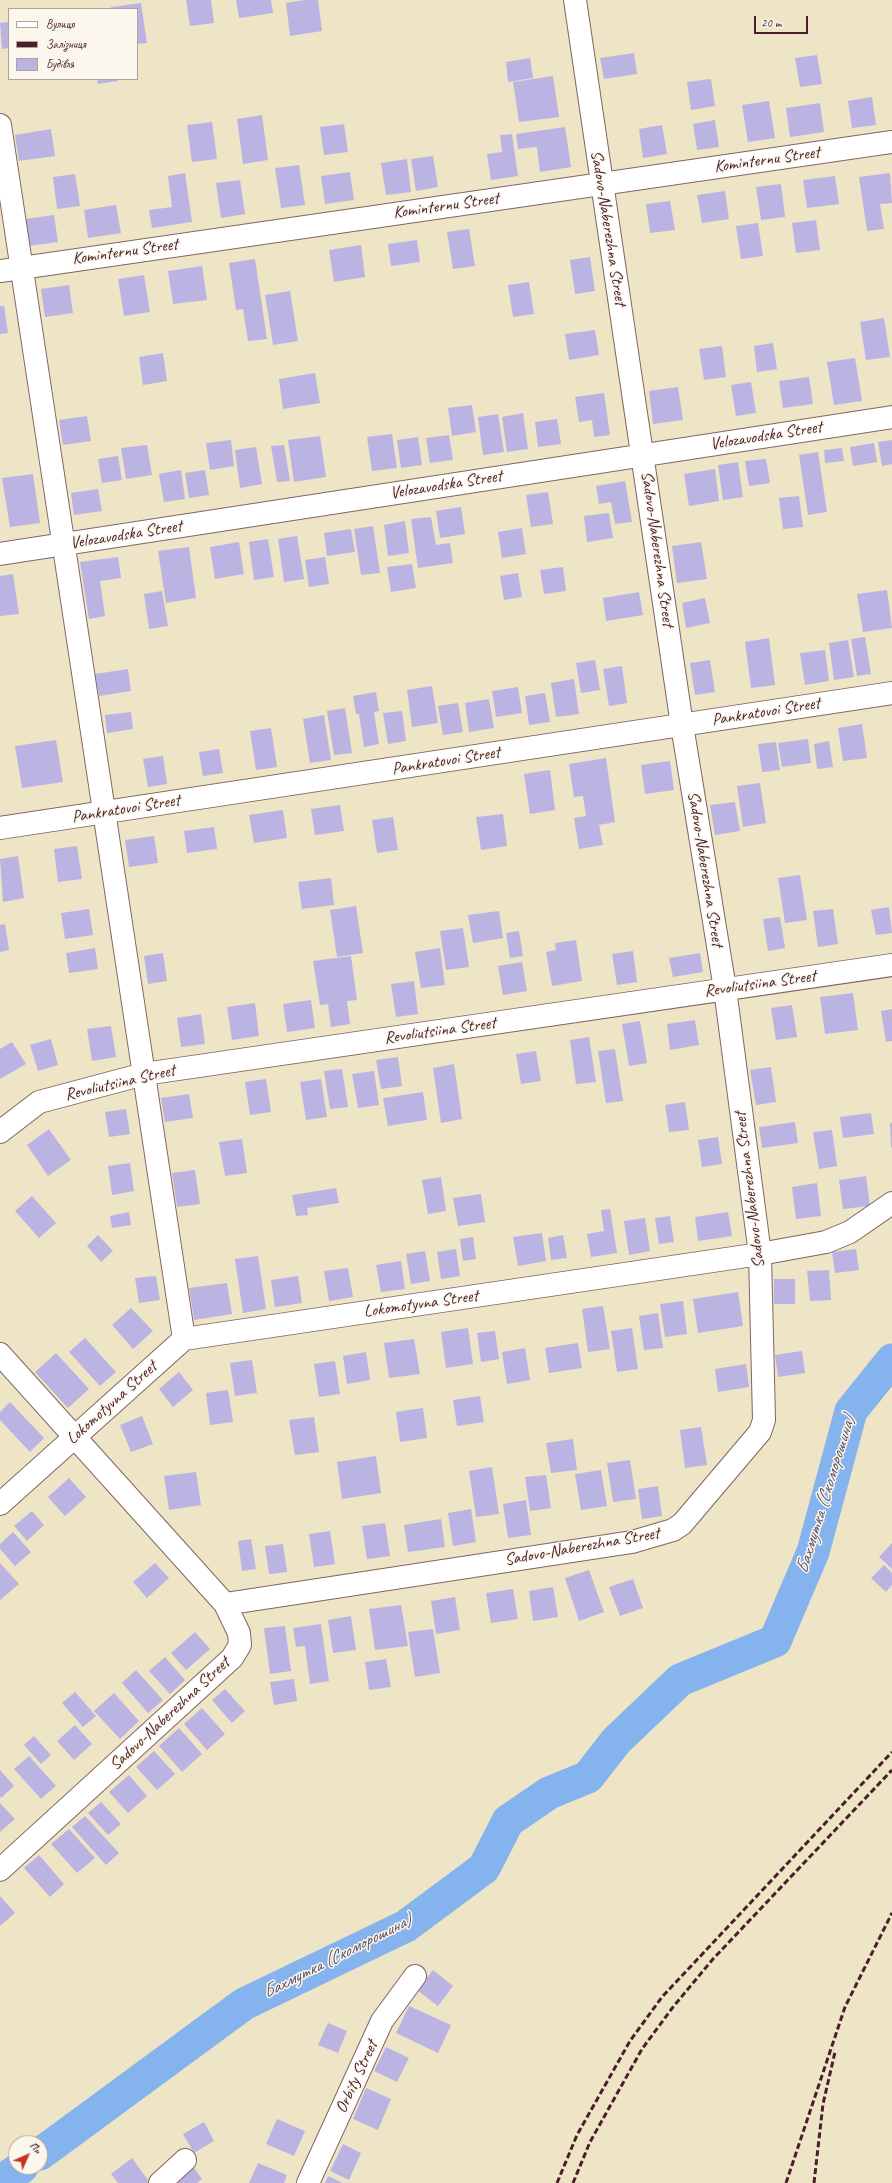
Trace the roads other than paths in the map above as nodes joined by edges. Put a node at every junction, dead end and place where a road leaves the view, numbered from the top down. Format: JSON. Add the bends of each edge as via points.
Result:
{"nodes":[{"id":1,"x":575,"y":0,"type":"edge"},
{"id":2,"x":0,"y":125,"type":"edge"},
{"id":3,"x":892,"y":142,"type":"edge"},
{"id":4,"x":601,"y":184,"type":"junction"},
{"id":5,"x":22,"y":267,"type":"junction"},
{"id":6,"x":0,"y":270,"type":"edge"},
{"id":7,"x":892,"y":417,"type":"edge"},
{"id":8,"x":643,"y":455,"type":"junction"},
{"id":9,"x":64,"y":544,"type":"junction"},
{"id":10,"x":0,"y":554,"type":"edge"},
{"id":11,"x":892,"y":693,"type":"edge"},
{"id":12,"x":682,"y":725,"type":"junction"},
{"id":13,"x":104,"y":812,"type":"junction"},
{"id":14,"x":0,"y":828,"type":"edge"},
{"id":15,"x":892,"y":965,"type":"edge"},
{"id":16,"x":725,"y":989,"type":"junction"},
{"id":17,"x":144,"y":1074,"type":"junction"},
{"id":18,"x":0,"y":1132,"type":"edge"},
{"id":19,"x":892,"y":1203,"type":"edge"},
{"id":20,"x":760,"y":1254,"type":"junction"},
{"id":21,"x":184,"y":1339,"type":"junction"},
{"id":22,"x":0,"y":1354,"type":"edge"},
{"id":23,"x":75,"y":1436,"type":"junction"},
{"id":24,"x":0,"y":1504,"type":"edge"},
{"id":25,"x":225,"y":1604,"type":"junction"},
{"id":26,"x":0,"y":1870,"type":"edge"},
{"id":27,"x":415,"y":1976,"type":"dead end"},
{"id":28,"x":185,"y":2160,"type":"dead end"},
{"id":29,"x":160,"y":2183,"type":"edge"},
{"id":30,"x":308,"y":2183,"type":"edge"}],
"edges":[{"from":1,"to":4,"type":"street","name":"Sadovo-Naberezhna Street"},
{"from":2,"to":5,"type":"street"},
{"from":3,"to":4,"type":"street","name":"Kominternu Street"},
{"from":4,"to":5,"type":"street","name":"Kominternu Street"},
{"from":4,"to":8,"type":"street","name":"Sadovo-Naberezhna Street"},
{"from":5,"to":6,"type":"street","name":"Kominternu Street"},
{"from":5,"to":9,"type":"street"},
{"from":7,"to":8,"type":"street","name":"Velozavodska Street"},
{"from":8,"to":9,"type":"street","name":"Velozavodska Street"},
{"from":8,"to":12,"type":"street","name":"Sadovo-Naberezhna Street"},
{"from":9,"to":10,"type":"street","name":"Velozavodska Street"},
{"from":9,"to":13,"type":"street"},
{"from":11,"to":12,"type":"street","name":"Pankratovoi Street"},
{"from":12,"to":13,"type":"street","name":"Pankratovoi Street"},
{"from":12,"to":16,"type":"street","name":"Sadovo-Naberezhna Street"},
{"from":13,"to":14,"type":"street","name":"Pankratovoi Street"},
{"from":13,"to":17,"type":"street"},
{"from":15,"to":16,"type":"street","name":"Revoliutsiina Street"},
{"from":16,"to":17,"type":"street","name":"Revoliutsiina Street"},
{"from":16,"to":20,"type":"street","name":"Sadovo-Naberezhna Street"},
{"from":17,"to":18,"type":"street","name":"Revoliutsiina Street","via":[[39,1102]]},
{"from":17,"to":21,"type":"street"},
{"from":19,"to":20,"type":"street","name":"Lokomotyvna Street","via":[[850,1232],[826,1242]]},
{"from":20,"to":21,"type":"street","name":"Lokomotyvna Street"},
{"from":20,"to":25,"type":"street","name":"Sadovo-Naberezhna Street","via":[[764,1420],[755,1437],[682,1524],[673,1530],[632,1542]]},
{"from":21,"to":23,"type":"street","name":"Lokomotyvna Street"},
{"from":22,"to":23,"type":"street"},
{"from":23,"to":24,"type":"street","name":"Lokomotyvna Street"},
{"from":23,"to":25,"type":"street"},
{"from":25,"to":26,"type":"street","name":"Sadovo-Naberezhna Street","via":[[240,1633],[240,1645],[232,1658]]},
{"from":27,"to":30,"type":"street","name":"Orbity Street","via":[[382,2021]]},
{"from":28,"to":29,"type":"street"}]}
